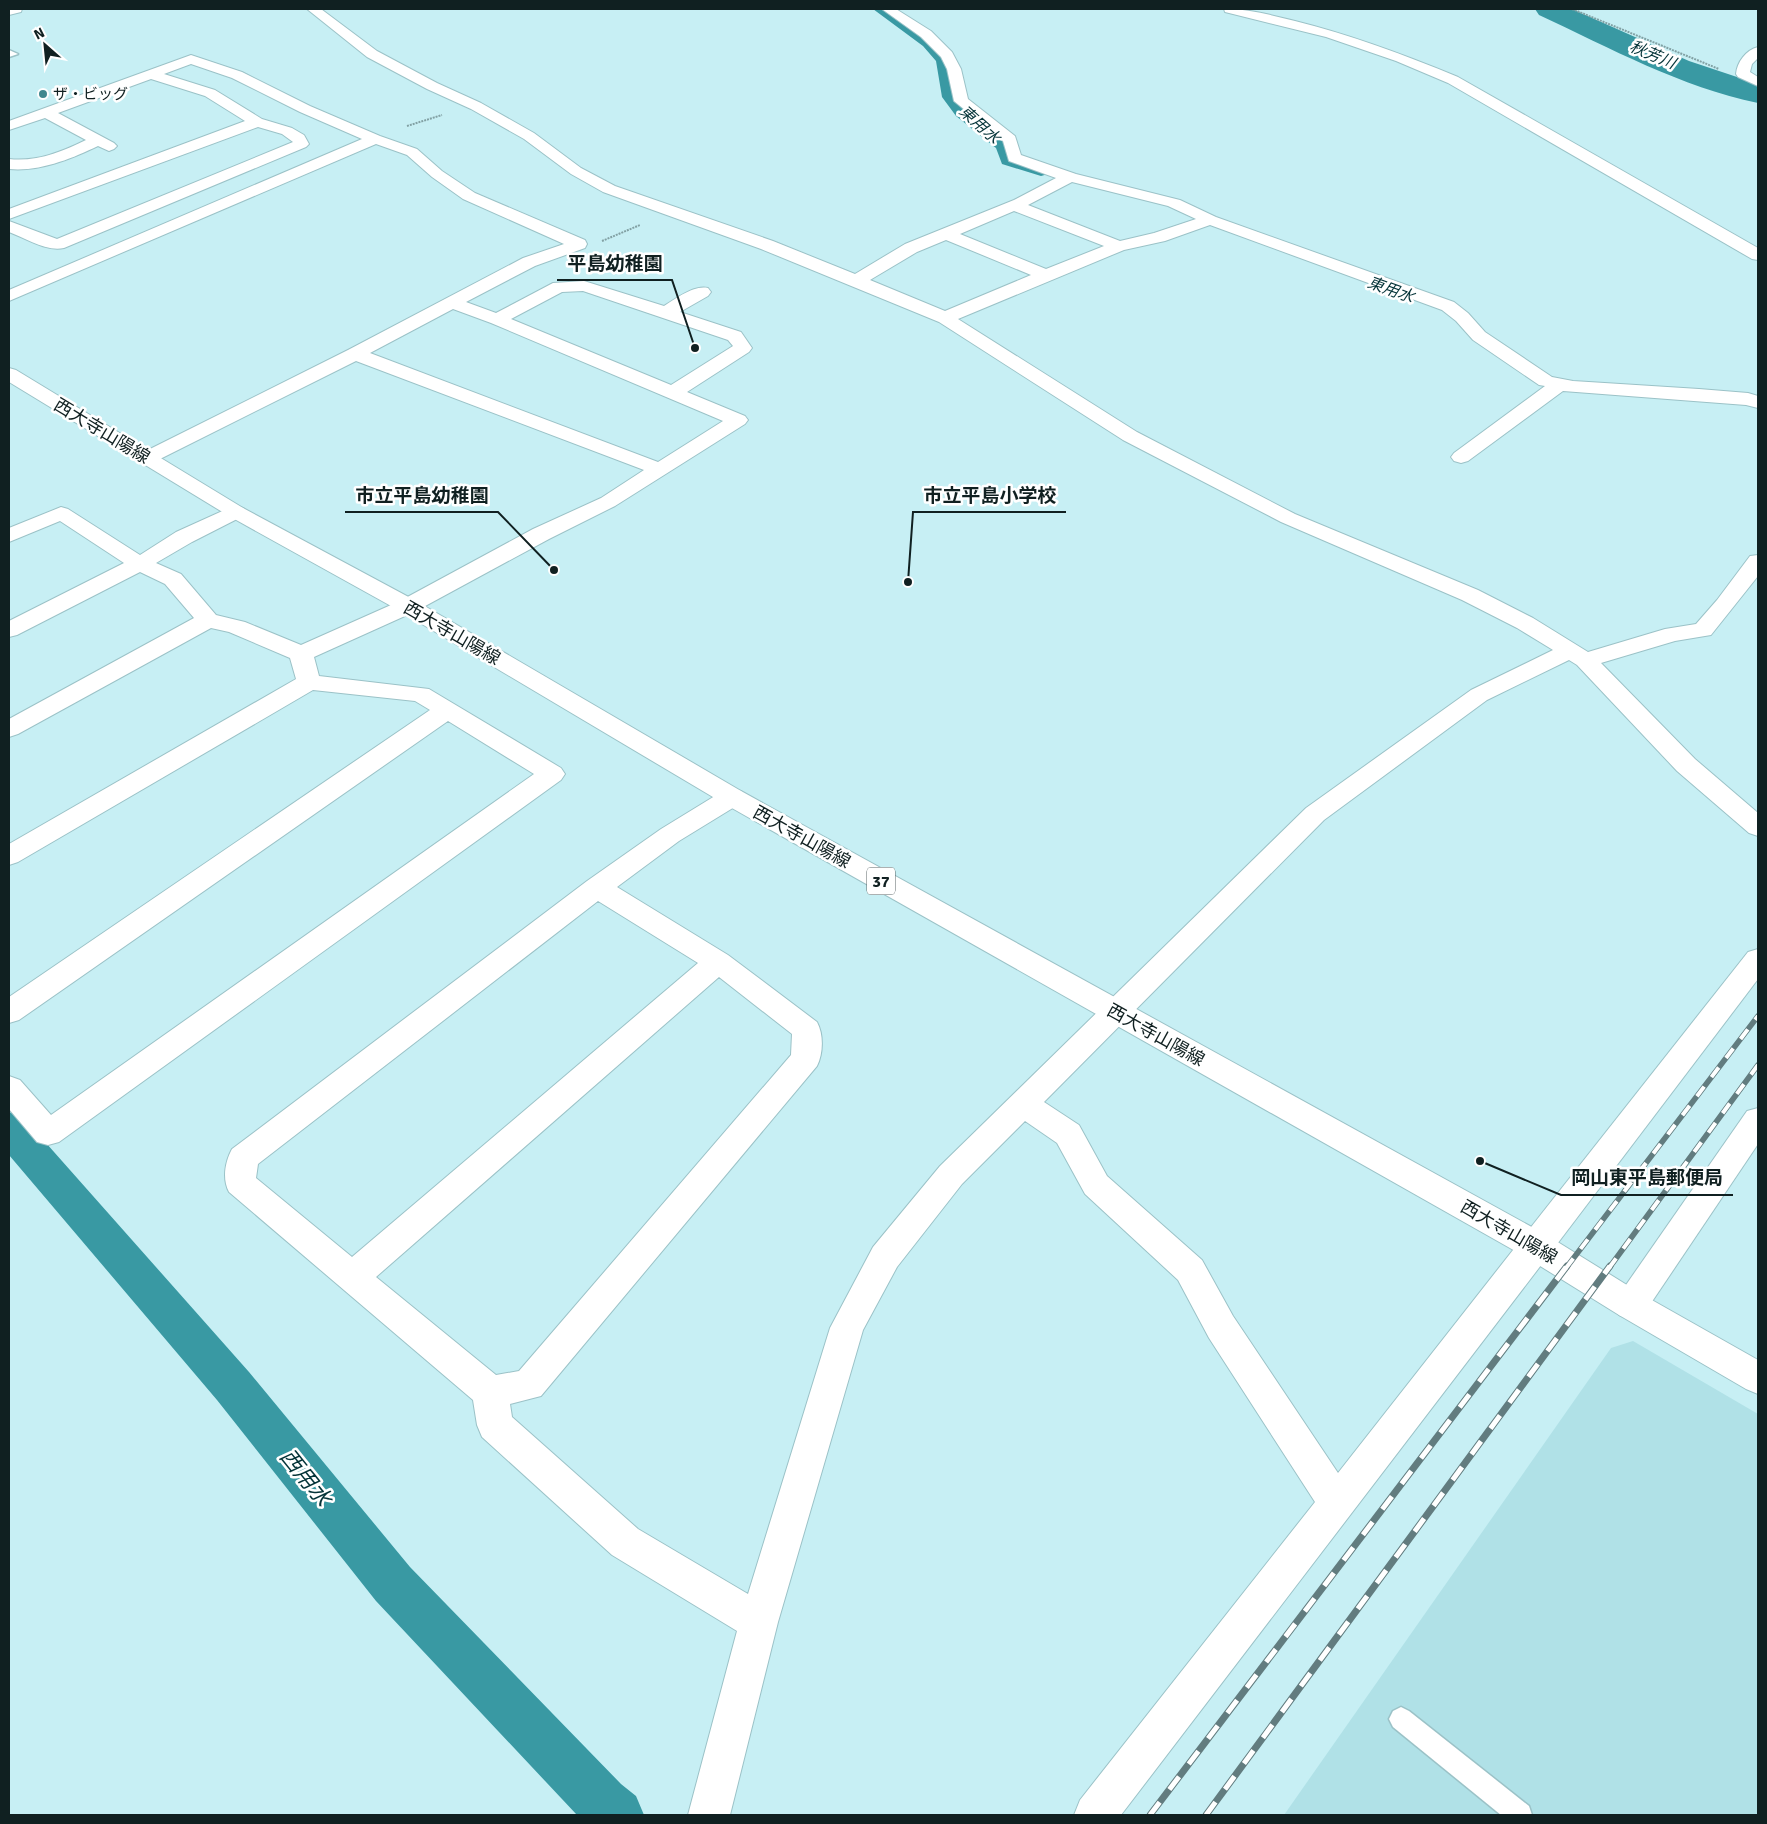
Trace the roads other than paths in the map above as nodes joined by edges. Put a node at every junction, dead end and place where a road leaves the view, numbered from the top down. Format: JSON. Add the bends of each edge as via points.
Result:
{"nodes":[{"id":1,"x":16,"y":9,"type":"edge"},
{"id":2,"x":313,"y":9,"type":"edge"},
{"id":3,"x":888,"y":9,"type":"edge"},
{"id":4,"x":1230,"y":9,"type":"edge"},
{"id":5,"x":9,"y":11,"type":"edge"},
{"id":6,"x":1758,"y":51,"type":"edge"},
{"id":7,"x":151,"y":74,"type":"junction"},
{"id":8,"x":1758,"y":82,"type":"edge"},
{"id":9,"x":47,"y":112,"type":"junction"},
{"id":10,"x":257,"y":122,"type":"junction"},
{"id":11,"x":9,"y":126,"type":"edge"},
{"id":12,"x":375,"y":139,"type":"junction"},
{"id":13,"x":98,"y":140,"type":"junction"},
{"id":14,"x":113,"y":148,"type":"dead end"},
{"id":15,"x":9,"y":164,"type":"edge"},
{"id":16,"x":122,"y":172,"type":"junction"},
{"id":17,"x":1070,"y":177,"type":"junction"},
{"id":18,"x":140,"y":180,"type":"dead end"},
{"id":19,"x":158,"y":188,"type":"dead end"},
{"id":20,"x":175,"y":196,"type":"junction"},
{"id":21,"x":1015,"y":206,"type":"junction"},
{"id":22,"x":214,"y":208,"type":"junction"},
{"id":23,"x":9,"y":214,"type":"edge"},
{"id":24,"x":1210,"y":220,"type":"junction"},
{"id":25,"x":9,"y":226,"type":"edge"},
{"id":26,"x":944,"y":233,"type":"junction"},
{"id":27,"x":1119,"y":246,"type":"junction"},
{"id":28,"x":1758,"y":255,"type":"edge"},
{"id":29,"x":1046,"y":275,"type":"junction"},
{"id":30,"x":858,"y":280,"type":"junction"},
{"id":31,"x":702,"y":292,"type":"dead end"},
{"id":32,"x":9,"y":296,"type":"edge"},
{"id":33,"x":451,"y":303,"type":"junction"},
{"id":34,"x":665,"y":313,"type":"junction"},
{"id":35,"x":945,"y":318,"type":"junction"},
{"id":36,"x":497,"y":319,"type":"junction"},
{"id":37,"x":355,"y":354,"type":"junction"},
{"id":38,"x":9,"y":374,"type":"edge"},
{"id":39,"x":1560,"y":384,"type":"junction"},
{"id":40,"x":673,"y":392,"type":"junction"},
{"id":41,"x":1758,"y":402,"type":"edge"},
{"id":42,"x":1461,"y":457,"type":"dead end"},
{"id":43,"x":147,"y":458,"type":"junction"},
{"id":44,"x":659,"y":468,"type":"junction"},
{"id":45,"x":236,"y":512,"type":"junction"},
{"id":46,"x":9,"y":536,"type":"edge"},
{"id":47,"x":1758,"y":560,"type":"edge"},
{"id":48,"x":140,"y":564,"type":"junction"},
{"id":49,"x":408,"y":606,"type":"junction"},
{"id":50,"x":208,"y":620,"type":"junction"},
{"id":51,"x":9,"y":630,"type":"edge"},
{"id":52,"x":301,"y":654,"type":"junction"},
{"id":53,"x":1578,"y":656,"type":"junction"},
{"id":54,"x":309,"y":682,"type":"junction"},
{"id":55,"x":447,"y":710,"type":"junction"},
{"id":56,"x":9,"y":729,"type":"edge"},
{"id":57,"x":732,"y":797,"type":"junction"},
{"id":58,"x":1758,"y":827,"type":"edge"},
{"id":59,"x":9,"y":856,"type":"edge"},
{"id":60,"x":597,"y":888,"type":"junction"},
{"id":61,"x":1758,"y":959,"type":"edge"},
{"id":62,"x":718,"y":962,"type":"junction"},
{"id":63,"x":9,"y":1012,"type":"edge"},
{"id":64,"x":1116,"y":1013,"type":"junction"},
{"id":65,"x":9,"y":1088,"type":"edge"},
{"id":66,"x":1023,"y":1104,"type":"junction"},
{"id":67,"x":1758,"y":1120,"type":"edge"},
{"id":68,"x":1536,"y":1246,"type":"junction"},
{"id":69,"x":352,"y":1276,"type":"junction"},
{"id":70,"x":1631,"y":1305,"type":"junction"},
{"id":71,"x":1758,"y":1378,"type":"edge"},
{"id":72,"x":490,"y":1392,"type":"junction"},
{"id":73,"x":1336,"y":1503,"type":"junction"},
{"id":74,"x":759,"y":1622,"type":"junction"},
{"id":75,"x":1401,"y":1719,"type":"dead end"},
{"id":76,"x":709,"y":1815,"type":"edge"},
{"id":77,"x":1094,"y":1815,"type":"edge"},
{"id":78,"x":1520,"y":1815,"type":"edge"}],
"edges":[{"from":1,"to":5,"type":"street"},
{"from":2,"to":30,"type":"street","via":[[372,54],[529,136],[576,172],[608,189]]},
{"from":3,"to":17,"type":"street","via":[[926,34],[947,55],[954,68],[961,101],[1010,139],[1014,158]]},
{"from":4,"to":28,"type":"street","via":[[1330,34],[1453,80]]},
{"from":6,"to":8,"type":"street","via":[[1743,69],[1744,74]]},
{"from":7,"to":9,"type":"street"},
{"from":7,"to":10,"type":"street","via":[[210,93]]},
{"from":7,"to":12,"type":"street","via":[[191,59],[237,75]]},
{"from":9,"to":11,"type":"street"},
{"from":9,"to":13,"type":"street"},
{"from":10,"to":16,"type":"street"},
{"from":10,"to":20,"type":"street","via":[[287,131],[299,138],[301,144]]},
{"from":12,"to":22,"type":"street"},
{"from":12,"to":33,"type":"street","via":[[412,152],[469,196],[579,244],[530,262]]},
{"from":13,"to":14,"type":"street"},
{"from":13,"to":15,"type":"street","via":[[28,165]]},
{"from":16,"to":18,"type":"street"},
{"from":16,"to":23,"type":"street"},
{"from":17,"to":21,"type":"street"},
{"from":17,"to":24,"type":"street","via":[[1174,203]]},
{"from":19,"to":20,"type":"street"},
{"from":20,"to":22,"type":"street"},
{"from":20,"to":25,"type":"street","via":[[58,244]]},
{"from":21,"to":26,"type":"street"},
{"from":21,"to":27,"type":"street"},
{"from":22,"to":32,"type":"street"},
{"from":24,"to":27,"type":"street"},
{"from":24,"to":39,"type":"street","via":[[1448,306],[1479,336],[1546,381]]},
{"from":26,"to":29,"type":"street"},
{"from":26,"to":30,"type":"street","via":[[911,248]]},
{"from":27,"to":29,"type":"street"},
{"from":29,"to":35,"type":"street"},
{"from":30,"to":35,"type":"street"},
{"from":31,"to":34,"type":"street"},
{"from":33,"to":36,"type":"street"},
{"from":33,"to":37,"type":"street"},
{"from":34,"to":36,"type":"street","via":[[584,286],[559,287]]},
{"from":34,"to":40,"type":"street","via":[[735,336],[743,348]]},
{"from":35,"to":53,"type":"street","via":[[1130,436],[1288,518],[1470,595],[1525,623]]},
{"from":36,"to":40,"type":"street"},
{"from":37,"to":43,"type":"street"},
{"from":37,"to":44,"type":"street"},
{"from":38,"to":43,"type":"street","name":"西大寺山陽線","number":"37"},
{"from":39,"to":41,"type":"street"},
{"from":39,"to":42,"type":"street"},
{"from":40,"to":44,"type":"street","via":[[738,420]]},
{"from":43,"to":45,"type":"street","name":"西大寺山陽線","number":"37"},
{"from":44,"to":49,"type":"street","via":[[608,502],[541,534]]},
{"from":45,"to":48,"type":"street"},
{"from":45,"to":49,"type":"street","name":"西大寺山陽線","number":"37"},
{"from":46,"to":48,"type":"street","via":[[61,513]]},
{"from":47,"to":53,"type":"street","via":[[1703,630]]},
{"from":48,"to":50,"type":"street","via":[[173,579]]},
{"from":48,"to":51,"type":"street"},
{"from":49,"to":52,"type":"street"},
{"from":49,"to":57,"type":"street","name":"西大寺山陽線","number":"37"},
{"from":50,"to":52,"type":"street","via":[[237,627]]},
{"from":50,"to":56,"type":"street"},
{"from":52,"to":54,"type":"street"},
{"from":53,"to":58,"type":"street","via":[[1686,764]]},
{"from":53,"to":64,"type":"street","via":[[1479,695],[1315,814]]},
{"from":54,"to":55,"type":"street","via":[[421,694]]},
{"from":54,"to":59,"type":"street"},
{"from":55,"to":63,"type":"street"},
{"from":55,"to":65,"type":"street","via":[[552,774],[48,1132]]},
{"from":57,"to":60,"type":"street","via":[[670,834]]},
{"from":57,"to":64,"type":"street","name":"西大寺山陽線","number":"37"},
{"from":60,"to":62,"type":"street"},
{"from":60,"to":69,"type":"street","via":[[243,1158],[240,1183]]},
{"from":61,"to":68,"type":"street"},
{"from":62,"to":69,"type":"street"},
{"from":62,"to":72,"type":"street","via":[[807,1030],[806,1058],[529,1385]]},
{"from":64,"to":66,"type":"street"},
{"from":64,"to":68,"type":"street","name":"西大寺山陽線","number":"37"},
{"from":66,"to":73,"type":"street","via":[[1068,1134],[1096,1185],[1190,1270],[1221,1327]]},
{"from":66,"to":74,"type":"street","via":[[951,1175],[885,1257],[847,1328]]},
{"from":67,"to":70,"type":"street"},
{"from":68,"to":70,"type":"street","name":"西大寺山陽線","number":"37"},
{"from":68,"to":73,"type":"street"},
{"from":69,"to":72,"type":"street"},
{"from":70,"to":71,"type":"street","name":"西大寺山陽線","number":"37"},
{"from":72,"to":74,"type":"street","via":[[495,1425],[625,1542]]},
{"from":73,"to":77,"type":"street"},
{"from":74,"to":76,"type":"street"},
{"from":75,"to":78,"type":"lane"}]}
